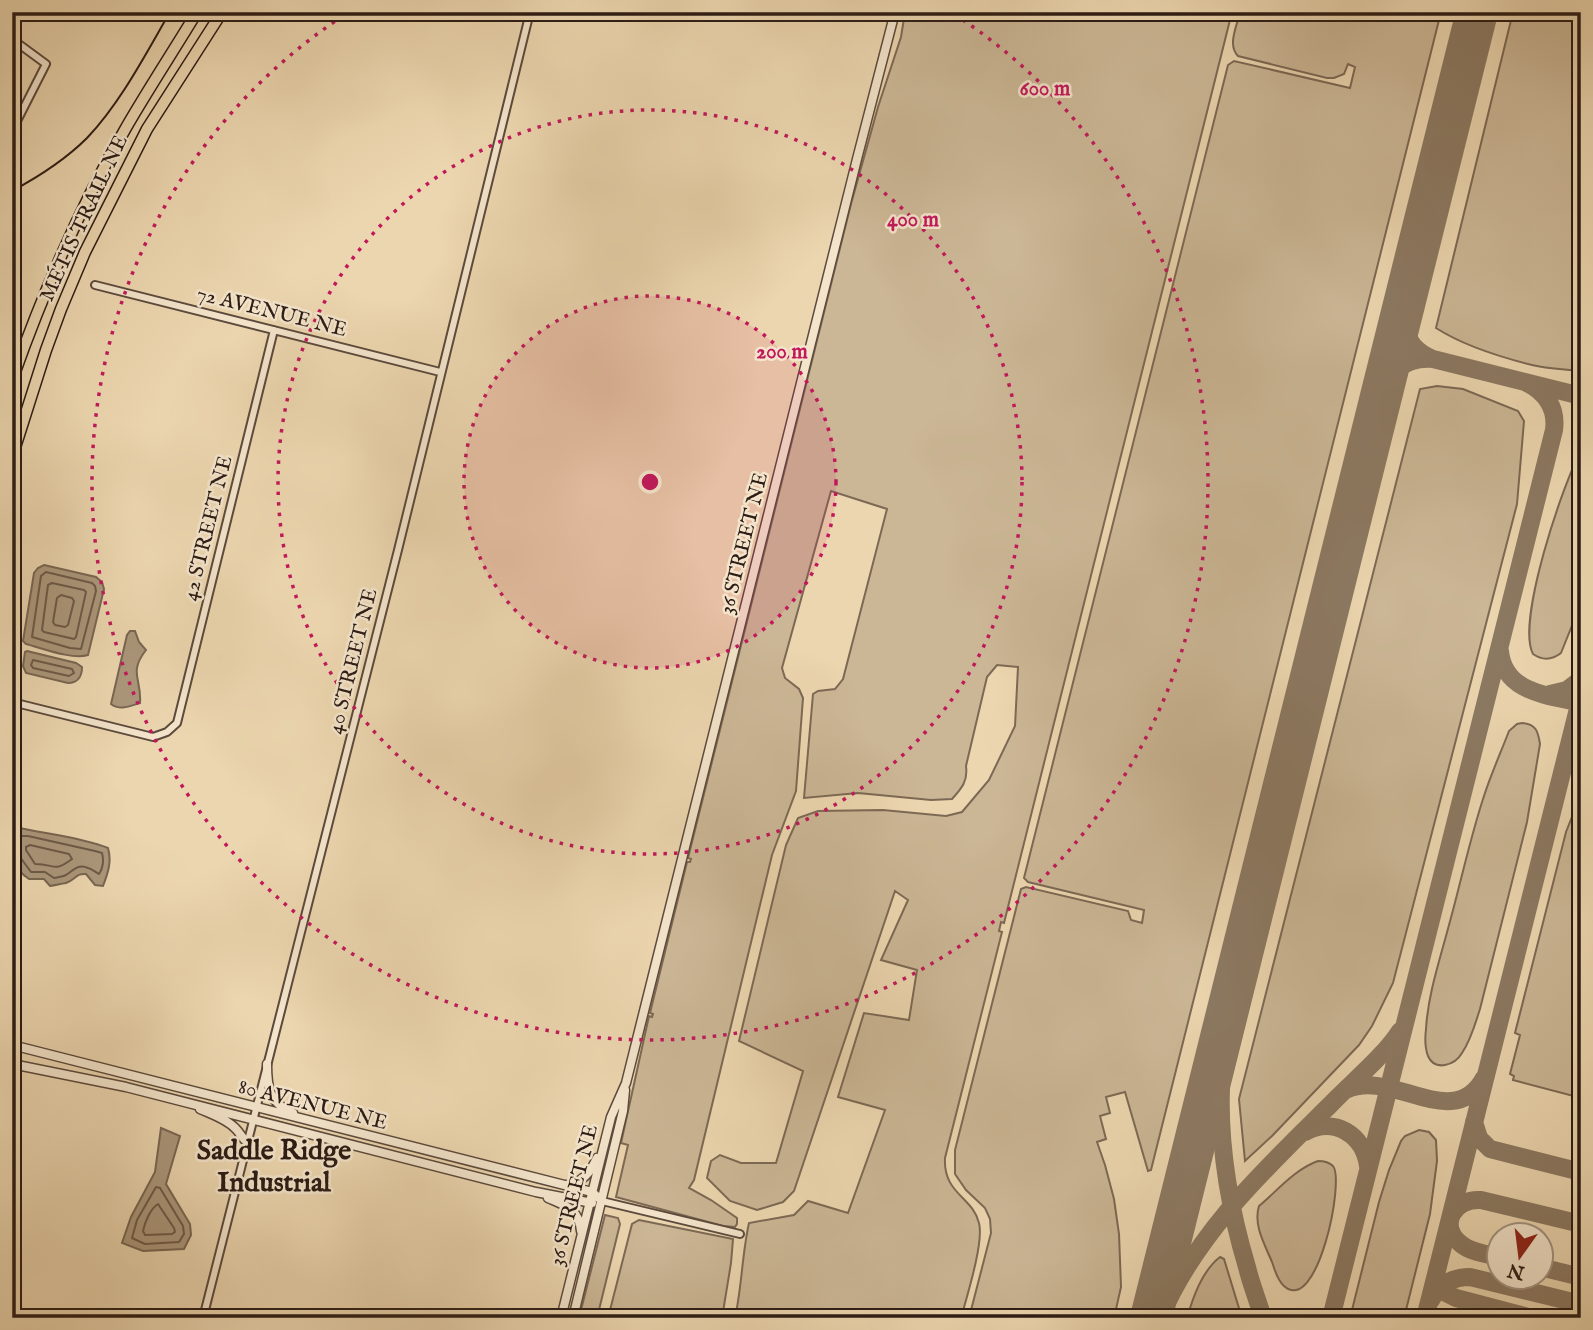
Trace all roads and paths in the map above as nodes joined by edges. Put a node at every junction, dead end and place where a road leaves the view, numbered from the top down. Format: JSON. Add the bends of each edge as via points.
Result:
{"nodes":[{"id":1,"x":197,"y":12,"type":"edge"},
{"id":2,"x":222,"y":12,"type":"edge"},
{"id":3,"x":530,"y":12,"type":"edge"},
{"id":4,"x":895,"y":12,"type":"edge"},
{"id":5,"x":12,"y":39,"type":"edge"},
{"id":6,"x":12,"y":131,"type":"edge"},
{"id":7,"x":95,"y":285,"type":"dead end"},
{"id":8,"x":274,"y":330,"type":"junction"},
{"id":9,"x":440,"y":372,"type":"junction"},
{"id":10,"x":12,"y":380,"type":"edge"},
{"id":11,"x":12,"y":457,"type":"edge"},
{"id":12,"x":12,"y":702,"type":"edge"},
{"id":13,"x":12,"y":1046,"type":"edge"},
{"id":14,"x":12,"y":1064,"type":"edge"},
{"id":15,"x":267,"y":1064,"type":"junction"},
{"id":16,"x":626,"y":1083,"type":"junction"},
{"id":17,"x":181,"y":1101,"type":"junction"},
{"id":18,"x":256,"y":1107,"type":"junction"},
{"id":19,"x":253,"y":1118,"type":"junction"},
{"id":20,"x":325,"y":1125,"type":"junction"},
{"id":21,"x":247,"y":1142,"type":"junction"},
{"id":22,"x":603,"y":1146,"type":"junction"},
{"id":23,"x":564,"y":1185,"type":"junction"},
{"id":24,"x":536,"y":1192,"type":"junction"},
{"id":25,"x":592,"y":1192,"type":"junction"},
{"id":26,"x":602,"y":1201,"type":"junction"},
{"id":27,"x":589,"y":1203,"type":"junction"},
{"id":28,"x":740,"y":1234,"type":"dead end"},
{"id":29,"x":582,"y":1235,"type":"junction"},
{"id":30,"x":203,"y":1318,"type":"edge"},
{"id":31,"x":561,"y":1318,"type":"edge"},
{"id":32,"x":573,"y":1318,"type":"edge"}],
"edges":[{"from":1,"to":10,"type":"main road","name":"MÉTIS TRAIL NE","via":[[126,128],[81,213]]},
{"from":2,"to":11,"type":"main road","name":"MÉTIS TRAIL NE","via":[[147,129],[85,252]]},
{"from":3,"to":9,"type":"street","name":"40 STREET NE"},
{"from":4,"to":16,"type":"street","name":"36 STREET NE"},
{"from":5,"to":6,"type":"street","via":[[46,64]]},
{"from":7,"to":8,"type":"street","name":"72 AVENUE NE"},
{"from":8,"to":9,"type":"street","name":"72 AVENUE NE"},
{"from":8,"to":12,"type":"street","name":"42 STREET NE","via":[[177,723],[153,737]]},
{"from":9,"to":15,"type":"street","name":"40 STREET NE"},
{"from":13,"to":18,"type":"street","name":"80 AVENUE NE"},
{"from":14,"to":17,"type":"street","name":"80 AVENUE NE"},
{"from":15,"to":18,"type":"street","name":"40 STREET NE"},
{"from":15,"to":20,"type":"street","via":[[275,1101]]},
{"from":16,"to":22,"type":"street","name":"36 STREET NE"},
{"from":16,"to":26,"type":"street","name":"36 STREET NE","via":[[624,1111]]},
{"from":17,"to":19,"type":"street","name":"80 AVENUE NE"},
{"from":17,"to":21,"type":"street","via":[[228,1122]]},
{"from":18,"to":19,"type":"street","name":"40 STREET NE"},
{"from":18,"to":20,"type":"street","name":"80 AVENUE NE"},
{"from":19,"to":21,"type":"street","name":"40 STREET NE"},
{"from":19,"to":24,"type":"street","name":"80 AVENUE NE"},
{"from":20,"to":23,"type":"street","name":"80 AVENUE NE"},
{"from":21,"to":30,"type":"street","name":"40 STREET NE"},
{"from":22,"to":23,"type":"street","via":[[585,1178]]},
{"from":22,"to":25,"type":"street","name":"36 STREET NE"},
{"from":23,"to":25,"type":"street","name":"80 AVENUE NE"},
{"from":24,"to":27,"type":"street","name":"80 AVENUE NE"},
{"from":24,"to":29,"type":"street","via":[[576,1213]]},
{"from":25,"to":26,"type":"street","name":"80 AVENUE NE"},
{"from":25,"to":27,"type":"street","name":"36 STREET NE"},
{"from":26,"to":27,"type":"street","name":"80 AVENUE NE"},
{"from":26,"to":28,"type":"street","name":"80 AVENUE NE"},
{"from":26,"to":32,"type":"street","name":"36 STREET NE"},
{"from":27,"to":29,"type":"street","name":"36 STREET NE"},
{"from":29,"to":31,"type":"street","name":"36 STREET NE"}]}
